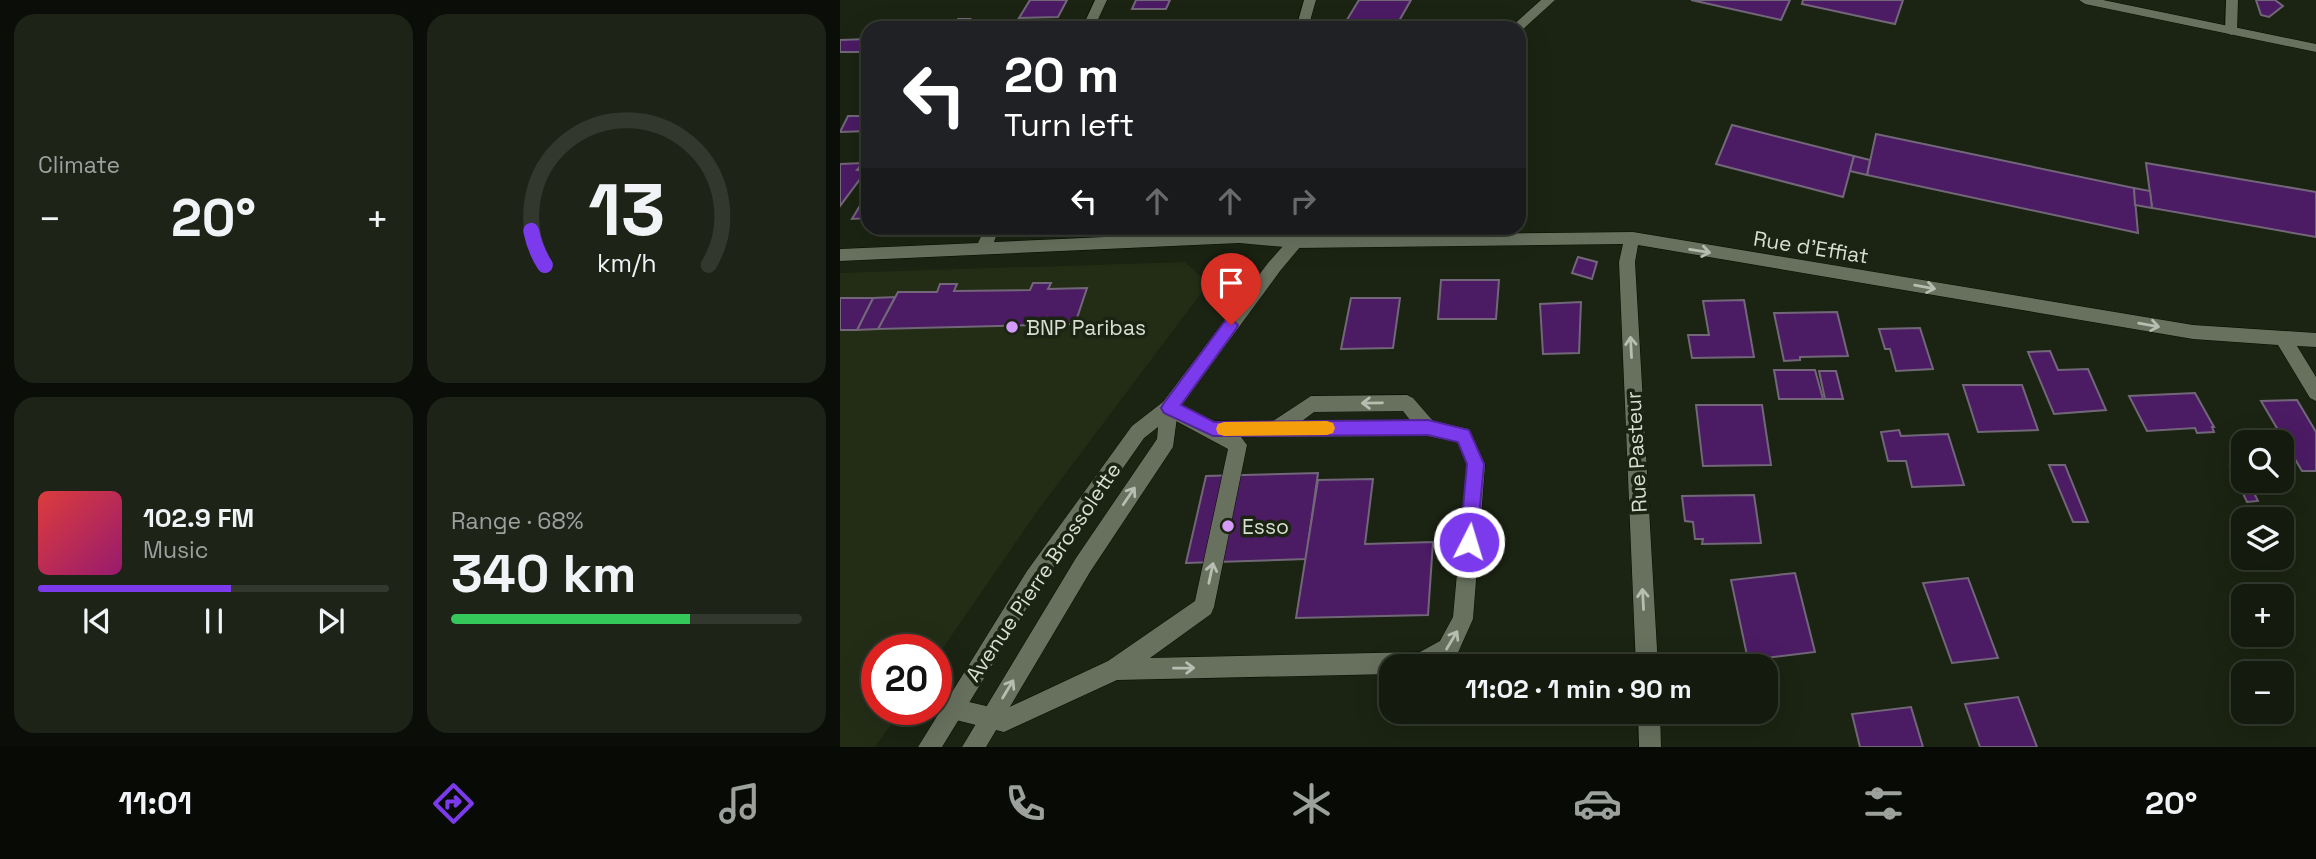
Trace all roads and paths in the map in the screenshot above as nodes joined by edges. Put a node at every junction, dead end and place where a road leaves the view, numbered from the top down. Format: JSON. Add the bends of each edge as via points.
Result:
{"nodes":[{"id":1,"x":1101,"y":0,"type":"edge"},
{"id":2,"x":1310,"y":0,"type":"edge"},
{"id":3,"x":1549,"y":0,"type":"edge"},
{"id":4,"x":2085,"y":0,"type":"edge"},
{"id":5,"x":2232,"y":0,"type":"edge"},
{"id":6,"x":2102,"y":2,"type":"edge"},
{"id":7,"x":2122,"y":4,"type":"edge"},
{"id":8,"x":1091,"y":21,"type":"edge"},
{"id":9,"x":1304,"y":21,"type":"edge"},
{"id":10,"x":1524,"y":21,"type":"edge"},
{"id":11,"x":2231,"y":31,"type":"junction"},
{"id":12,"x":2316,"y":48,"type":"edge"},
{"id":13,"x":989,"y":235,"type":"edge"},
{"id":14,"x":1192,"y":235,"type":"edge"},
{"id":15,"x":1257,"y":235,"type":"edge"},
{"id":16,"x":1302,"y":235,"type":"edge"},
{"id":17,"x":1633,"y":239,"type":"junction"},
{"id":18,"x":1296,"y":242,"type":"junction"},
{"id":19,"x":983,"y":248,"type":"junction"},
{"id":20,"x":840,"y":255,"type":"edge"},
{"id":21,"x":2284,"y":340,"type":"junction"},
{"id":22,"x":2316,"y":340,"type":"edge"},
{"id":23,"x":2316,"y":393,"type":"edge"},
{"id":24,"x":1170,"y":408,"type":"junction"},
{"id":25,"x":1213,"y":429,"type":"junction"},
{"id":26,"x":1646,"y":654,"type":"edge"},
{"id":27,"x":1116,"y":669,"type":"junction"},
{"id":28,"x":952,"y":709,"type":"joint"},
{"id":29,"x":990,"y":718,"type":"junction"},
{"id":30,"x":1649,"y":724,"type":"edge"},
{"id":31,"x":942,"y":725,"type":"edge"},
{"id":32,"x":929,"y":747,"type":"edge"},
{"id":33,"x":973,"y":747,"type":"edge"},
{"id":34,"x":1650,"y":747,"type":"edge"}],
"edges":[{"from":1,"to":8,"type":"street"},
{"from":2,"to":9,"type":"street"},
{"from":3,"to":10,"type":"street"},
{"from":4,"to":6,"type":"street"},
{"from":5,"to":11,"type":"street"},
{"from":6,"to":7,"type":"street"},
{"from":7,"to":11,"type":"street"},
{"from":11,"to":12,"type":"street"},
{"from":13,"to":19,"type":"street"},
{"from":14,"to":19,"type":"street","name":"Rue d'Effiat"},
{"from":15,"to":18,"type":"street","name":"Rue d'Effiat"},
{"from":16,"to":18,"type":"street","name":"Avenue Pierre Brossolette"},
{"from":17,"to":18,"type":"street","name":"Rue d'Effiat"},
{"from":17,"to":21,"type":"street","name":"Rue d'Effiat","one_way":true,"via":[[2193,332]]},
{"from":26,"to":17,"type":"street","name":"Rue Pasteur","one_way":true,"via":[[1627,262]]},
{"from":18,"to":24,"type":"street","name":"Avenue Pierre Brossolette"},
{"from":19,"to":20,"type":"street","name":"Rue d'Effiat"},
{"from":21,"to":22,"type":"street","name":"Rue d'Effiat"},
{"from":21,"to":23,"type":"street"},
{"from":24,"to":25,"type":"street"},
{"from":24,"to":28,"type":"street","name":"Avenue Pierre Brossolette","via":[[1138,432],[1034,578]]},
{"from":29,"to":24,"type":"street","name":"Avenue Pierre Brossolette","one_way":true,"via":[[1083,565],[1166,441]]},
{"from":27,"to":25,"type":"street","one_way":true,"via":[[1204,607],[1238,445]]},
{"from":27,"to":25,"type":"street","one_way":true,"via":[[1422,663],[1448,649],[1463,619],[1476,464],[1463,435],[1428,428]]},
{"from":27,"to":29,"type":"street","via":[[1004,721]]},
{"from":28,"to":29,"type":"street"},
{"from":29,"to":33,"type":"street","name":"Avenue Pierre Brossolette"},
{"from":30,"to":34,"type":"street"},
{"from":31,"to":32,"type":"street","name":"Avenue Pierre Brossolette"}]}
